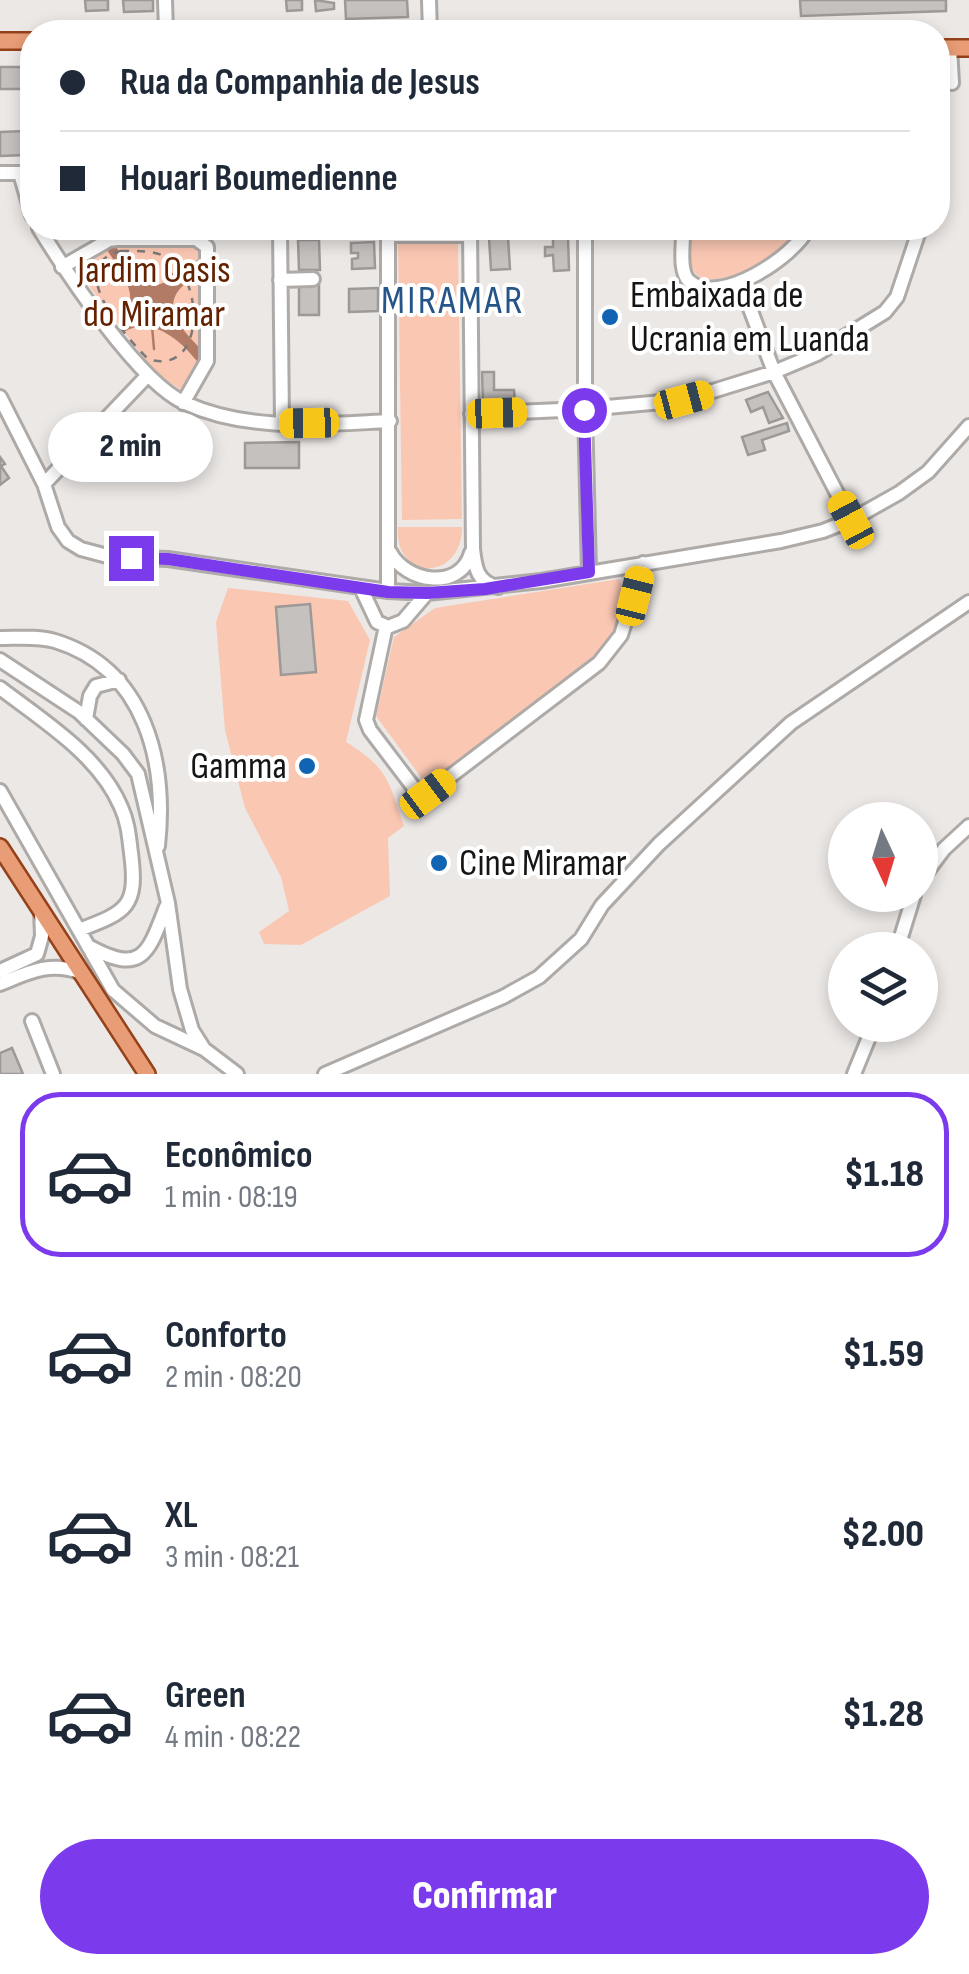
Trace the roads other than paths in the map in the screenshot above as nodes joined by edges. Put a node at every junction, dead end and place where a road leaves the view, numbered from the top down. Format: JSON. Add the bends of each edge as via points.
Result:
{"nodes":[{"id":1,"x":950,"y":75,"type":"edge"},
{"id":2,"x":952,"y":83,"type":"dead end"},
{"id":3,"x":46,"y":240,"type":"edge"},
{"id":4,"x":109,"y":240,"type":"edge"},
{"id":5,"x":196,"y":240,"type":"edge"},
{"id":6,"x":280,"y":240,"type":"edge"},
{"id":7,"x":388,"y":240,"type":"edge"},
{"id":8,"x":470,"y":240,"type":"edge"},
{"id":9,"x":585,"y":240,"type":"edge"},
{"id":10,"x":684,"y":240,"type":"edge"},
{"id":11,"x":801,"y":240,"type":"edge"},
{"id":12,"x":916,"y":240,"type":"edge"},
{"id":13,"x":62,"y":267,"type":"junction"},
{"id":14,"x":313,"y":279,"type":"dead end"},
{"id":15,"x":280,"y":280,"type":"junction"},
{"id":16,"x":740,"y":282,"type":"junction"},
{"id":17,"x":774,"y":372,"type":"junction"},
{"id":18,"x":147,"y":376,"type":"junction"},
{"id":19,"x":0,"y":397,"type":"edge"},
{"id":20,"x":182,"y":402,"type":"junction"},
{"id":21,"x":584,"y":410,"type":"junction"},
{"id":22,"x":471,"y":414,"type":"junction"},
{"id":23,"x":390,"y":421,"type":"junction"},
{"id":24,"x":282,"y":424,"type":"junction"},
{"id":25,"x":969,"y":426,"type":"edge"},
{"id":26,"x":44,"y":484,"type":"junction"},
{"id":27,"x":851,"y":520,"type":"junction"},
{"id":28,"x":473,"y":549,"type":"junction"},
{"id":29,"x":388,"y":550,"type":"junction"},
{"id":30,"x":643,"y":563,"type":"junction"},
{"id":31,"x":589,"y":572,"type":"junction"},
{"id":32,"x":501,"y":587,"type":"junction"},
{"id":33,"x":361,"y":588,"type":"junction"},
{"id":34,"x":388,"y":592,"type":"junction"},
{"id":35,"x":427,"y":593,"type":"junction"},
{"id":36,"x":969,"y":602,"type":"edge"},
{"id":37,"x":386,"y":626,"type":"junction"},
{"id":38,"x":0,"y":638,"type":"edge"},
{"id":39,"x":0,"y":660,"type":"edge"},
{"id":40,"x":119,"y":680,"type":"junction"},
{"id":41,"x":0,"y":688,"type":"edge"},
{"id":42,"x":86,"y":718,"type":"junction"},
{"id":43,"x":0,"y":791,"type":"edge"},
{"id":44,"x":969,"y":826,"type":"edge"},
{"id":45,"x":0,"y":847,"type":"edge"},
{"id":46,"x":938,"y":858,"type":"edge"},
{"id":47,"x":156,"y":859,"type":"junction"},
{"id":48,"x":168,"y":903,"type":"junction"},
{"id":49,"x":41,"y":910,"type":"junction"},
{"id":50,"x":79,"y":930,"type":"junction"},
{"id":51,"x":88,"y":946,"type":"junction"},
{"id":52,"x":0,"y":972,"type":"edge"},
{"id":53,"x":79,"y":972,"type":"junction"},
{"id":54,"x":0,"y":984,"type":"edge"},
{"id":55,"x":32,"y":1021,"type":"dead end"},
{"id":56,"x":867,"y":1042,"type":"edge"},
{"id":57,"x":204,"y":1049,"type":"junction"},
{"id":58,"x":54,"y":1074,"type":"edge"},
{"id":59,"x":147,"y":1074,"type":"edge"},
{"id":60,"x":237,"y":1074,"type":"edge"},
{"id":61,"x":325,"y":1074,"type":"edge"},
{"id":62,"x":854,"y":1074,"type":"edge"}],
"edges":[{"from":1,"to":2,"type":"street"},
{"from":3,"to":13,"type":"street"},
{"from":4,"to":13,"type":"street"},
{"from":5,"to":20,"type":"street","via":[[207,247],[207,361]]},
{"from":6,"to":15,"type":"street"},
{"from":7,"to":23,"type":"street"},
{"from":8,"to":22,"type":"street"},
{"from":9,"to":21,"type":"street"},
{"from":10,"to":16,"type":"street","via":[[690,282]]},
{"from":11,"to":16,"type":"street"},
{"from":12,"to":17,"type":"street","via":[[897,297],[885,312]]},
{"from":13,"to":18,"type":"street"},
{"from":14,"to":15,"type":"street"},
{"from":15,"to":24,"type":"street"},
{"from":16,"to":17,"type":"street"},
{"from":17,"to":21,"type":"street","via":[[684,400]]},
{"from":17,"to":27,"type":"street"},
{"from":18,"to":20,"type":"street"},
{"from":18,"to":26,"type":"street"},
{"from":19,"to":26,"type":"street"},
{"from":20,"to":24,"type":"street"},
{"from":21,"to":22,"type":"street"},
{"from":21,"to":31,"type":"street"},
{"from":22,"to":28,"type":"street"},
{"from":23,"to":24,"type":"street"},
{"from":23,"to":29,"type":"street"},
{"from":25,"to":27,"type":"street","via":[[928,472]]},
{"from":26,"to":33,"type":"street","via":[[58,527],[81,549]]},
{"from":27,"to":30,"type":"street","via":[[781,541]]},
{"from":28,"to":29,"type":"street","via":[[458,572],[434,578],[407,573]]},
{"from":28,"to":32,"type":"street","via":[[476,571]]},
{"from":29,"to":34,"type":"street"},
{"from":30,"to":31,"type":"street"},
{"from":30,"to":37,"type":"street","via":[[621,635],[599,663],[428,794],[417,792],[366,720]]},
{"from":31,"to":32,"type":"street"},
{"from":32,"to":35,"type":"street"},
{"from":33,"to":34,"type":"street"},
{"from":33,"to":37,"type":"street","via":[[373,616]]},
{"from":34,"to":35,"type":"street"},
{"from":35,"to":37,"type":"street","via":[[404,621]]},
{"from":36,"to":61,"type":"street","via":[[791,723],[659,844],[602,905],[581,939],[539,977]]},
{"from":38,"to":40,"type":"street","via":[[54,640]]},
{"from":39,"to":42,"type":"street"},
{"from":40,"to":42,"type":"street","via":[[96,686]]},
{"from":40,"to":47,"type":"street","via":[[147,730],[160,782]]},
{"from":41,"to":50,"type":"street","via":[[87,758],[110,786],[126,822],[134,874],[128,906]]},
{"from":42,"to":47,"type":"street","via":[[138,774]]},
{"from":43,"to":50,"type":"street"},
{"from":44,"to":46,"type":"street"},
{"from":45,"to":49,"type":"main road"},
{"from":47,"to":48,"type":"street"},
{"from":48,"to":51,"type":"street","via":[[142,956],[113,960]]},
{"from":48,"to":57,"type":"street","via":[[186,1010]]},
{"from":49,"to":52,"type":"street","via":[[37,954]]},
{"from":49,"to":53,"type":"main road"},
{"from":50,"to":51,"type":"street"},
{"from":51,"to":57,"type":"street","via":[[113,990],[136,1012]]},
{"from":53,"to":54,"type":"street","via":[[56,966]]},
{"from":53,"to":59,"type":"main road"},
{"from":55,"to":58,"type":"street"},
{"from":56,"to":62,"type":"street"},
{"from":57,"to":60,"type":"street"}]}
